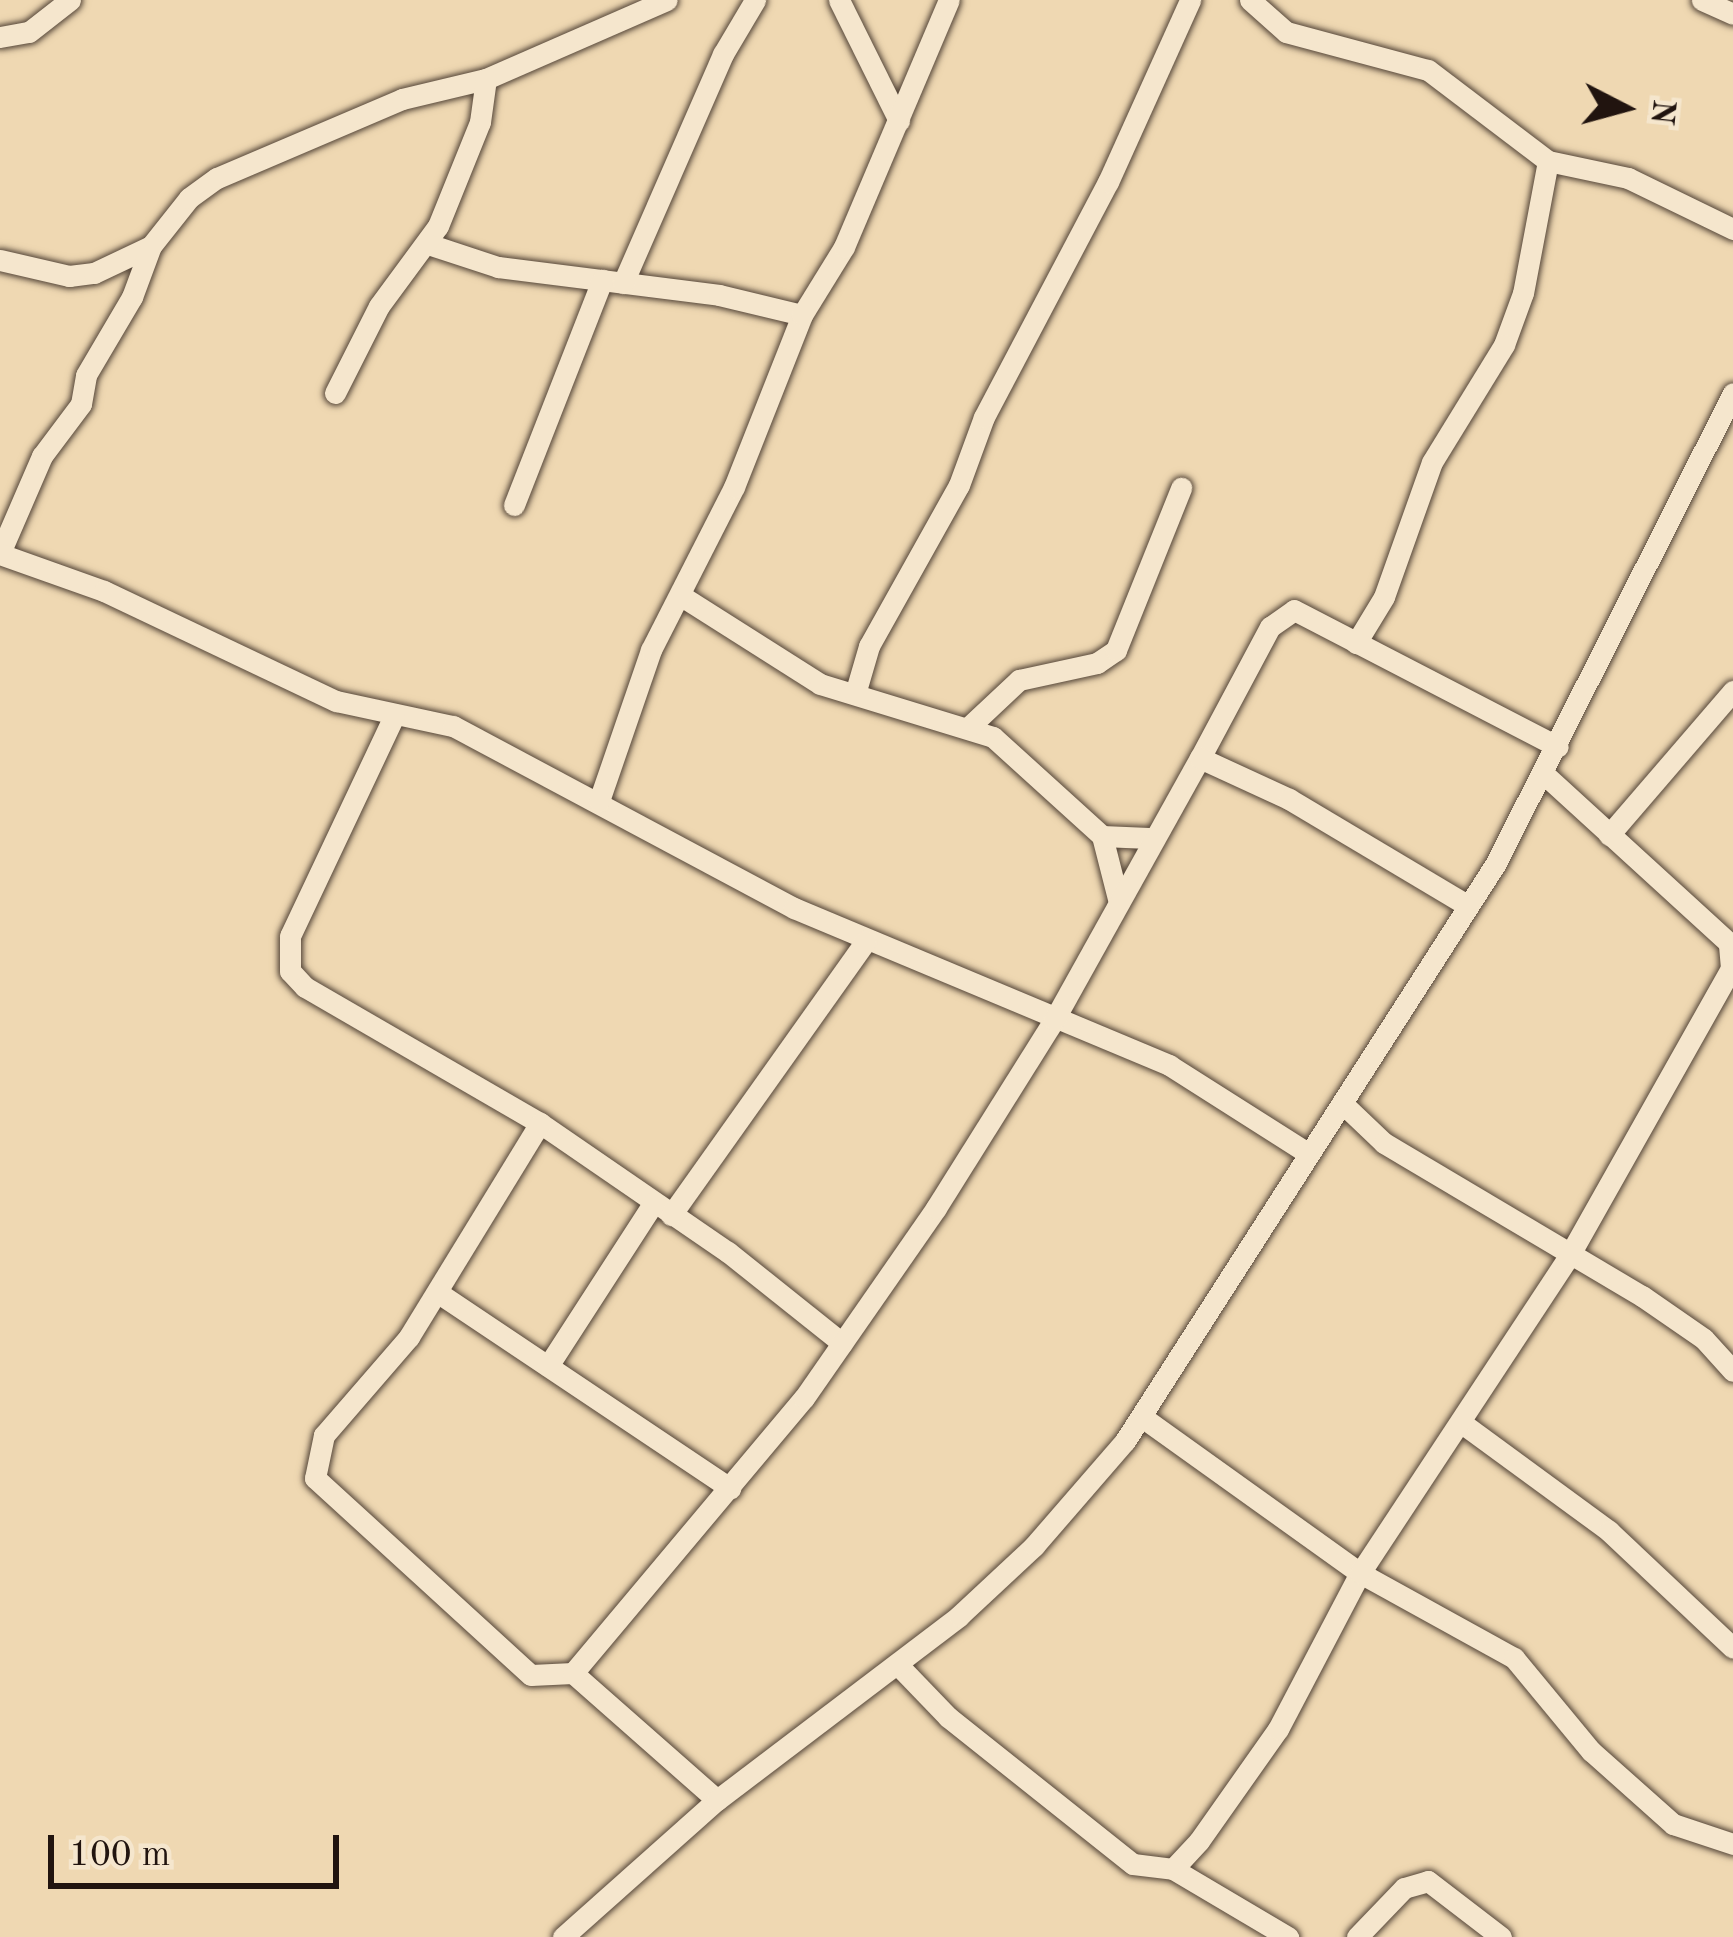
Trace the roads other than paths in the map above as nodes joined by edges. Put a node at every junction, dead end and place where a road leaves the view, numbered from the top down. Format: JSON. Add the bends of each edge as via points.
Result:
{"nodes":[{"id":1,"x":70,"y":0,"type":"edge"},
{"id":2,"x":667,"y":0,"type":"edge"},
{"id":3,"x":755,"y":0,"type":"edge"},
{"id":4,"x":839,"y":0,"type":"edge"},
{"id":5,"x":949,"y":0,"type":"edge"},
{"id":6,"x":1190,"y":0,"type":"edge"},
{"id":7,"x":1250,"y":0,"type":"edge"},
{"id":8,"x":1702,"y":0,"type":"edge"},
{"id":9,"x":1733,"y":14,"type":"edge"},
{"id":10,"x":0,"y":37,"type":"edge"},
{"id":11,"x":486,"y":79,"type":"junction"},
{"id":12,"x":899,"y":121,"type":"junction"},
{"id":13,"x":1548,"y":161,"type":"junction"},
{"id":14,"x":1733,"y":229,"type":"edge"},
{"id":15,"x":428,"y":244,"type":"junction"},
{"id":16,"x":151,"y":245,"type":"junction"},
{"id":17,"x":0,"y":260,"type":"edge"},
{"id":18,"x":612,"y":281,"type":"junction"},
{"id":19,"x":802,"y":315,"type":"junction"},
{"id":20,"x":335,"y":392,"type":"dead end"},
{"id":21,"x":1733,"y":393,"type":"edge"},
{"id":22,"x":1181,"y":488,"type":"dead end"},
{"id":23,"x":514,"y":505,"type":"dead end"},
{"id":24,"x":0,"y":554,"type":"edge"},
{"id":25,"x":682,"y":597,"type":"junction"},
{"id":26,"x":1356,"y":643,"type":"junction"},
{"id":27,"x":1733,"y":691,"type":"edge"},
{"id":28,"x":855,"y":694,"type":"junction"},
{"id":29,"x":394,"y":716,"type":"junction"},
{"id":30,"x":971,"y":724,"type":"junction"},
{"id":31,"x":1558,"y":747,"type":"junction"},
{"id":32,"x":1200,"y":758,"type":"junction"},
{"id":33,"x":1546,"y":776,"type":"junction"},
{"id":34,"x":599,"y":801,"type":"junction"},
{"id":35,"x":1609,"y":835,"type":"junction"},
{"id":36,"x":1102,"y":836,"type":"junction"},
{"id":37,"x":1149,"y":838,"type":"junction"},
{"id":38,"x":1118,"y":899,"type":"junction"},
{"id":39,"x":1468,"y":905,"type":"junction"},
{"id":40,"x":866,"y":941,"type":"junction"},
{"id":41,"x":1732,"y":956,"type":"edge"},
{"id":42,"x":1054,"y":1020,"type":"junction"},
{"id":43,"x":1342,"y":1103,"type":"junction"},
{"id":44,"x":540,"y":1123,"type":"junction"},
{"id":45,"x":1306,"y":1152,"type":"junction"},
{"id":46,"x":663,"y":1209,"type":"junction"},
{"id":47,"x":1569,"y":1256,"type":"junction"},
{"id":48,"x":437,"y":1292,"type":"junction"},
{"id":49,"x":842,"y":1342,"type":"junction"},
{"id":50,"x":548,"y":1366,"type":"junction"},
{"id":51,"x":1733,"y":1371,"type":"edge"},
{"id":52,"x":1142,"y":1417,"type":"junction"},
{"id":53,"x":1463,"y":1424,"type":"junction"},
{"id":54,"x":730,"y":1488,"type":"junction"},
{"id":55,"x":1360,"y":1573,"type":"junction"},
{"id":56,"x":1733,"y":1648,"type":"edge"},
{"id":57,"x":898,"y":1666,"type":"junction"},
{"id":58,"x":573,"y":1673,"type":"junction"},
{"id":59,"x":717,"y":1800,"type":"junction"},
{"id":60,"x":1733,"y":1844,"type":"edge"},
{"id":61,"x":1173,"y":1869,"type":"junction"},
{"id":62,"x":563,"y":1937,"type":"edge"},
{"id":63,"x":1288,"y":1937,"type":"edge"},
{"id":64,"x":1357,"y":1937,"type":"edge"},
{"id":65,"x":1501,"y":1937,"type":"edge"}],
"edges":[{"from":1,"to":10,"type":"street","via":[[29,32]]},
{"from":2,"to":11,"type":"street"},
{"from":3,"to":18,"type":"street"},
{"from":4,"to":12,"type":"street"},
{"from":5,"to":12,"type":"street"},
{"from":6,"to":28,"type":"street","via":[[1108,182],[984,417],[959,484],[869,646]]},
{"from":7,"to":13,"type":"street","via":[[1286,32],[1428,70]]},
{"from":8,"to":9,"type":"street"},
{"from":11,"to":15,"type":"street","via":[[480,122]]},
{"from":11,"to":16,"type":"street","via":[[402,99],[217,178],[189,197]]},
{"from":12,"to":19,"type":"street","via":[[844,247]]},
{"from":13,"to":14,"type":"street","via":[[1628,178]]},
{"from":13,"to":26,"type":"street","via":[[1523,292],[1504,345],[1432,462],[1384,597]]},
{"from":15,"to":18,"type":"street","via":[[498,267]]},
{"from":15,"to":20,"type":"street","via":[[379,306]]},
{"from":16,"to":17,"type":"street","via":[[69,276]]},
{"from":16,"to":24,"type":"street","via":[[132,297],[86,375],[80,404],[63,438],[42,456]]},
{"from":18,"to":19,"type":"street"},
{"from":18,"to":23,"type":"street"},
{"from":19,"to":25,"type":"street"},
{"from":21,"to":31,"type":"street"},
{"from":22,"to":30,"type":"street","via":[[1116,650],[1097,663],[1019,680]]},
{"from":24,"to":29,"type":"street","via":[[104,591],[336,701]]},
{"from":25,"to":28,"type":"street","via":[[784,666]]},
{"from":25,"to":34,"type":"street","via":[[651,650]]},
{"from":26,"to":31,"type":"street"},
{"from":26,"to":32,"type":"street","via":[[1294,610],[1270,627]]},
{"from":27,"to":35,"type":"street"},
{"from":28,"to":30,"type":"street"},
{"from":29,"to":34,"type":"street","via":[[453,726]]},
{"from":29,"to":44,"type":"street","via":[[290,936],[290,971],[304,987]]},
{"from":30,"to":36,"type":"street","via":[[1045,778]]},
{"from":31,"to":33,"type":"street"},
{"from":32,"to":37,"type":"street","via":[[1185,793]]},
{"from":32,"to":39,"type":"street","via":[[1289,799]]},
{"from":33,"to":35,"type":"street"},
{"from":33,"to":39,"type":"street"},
{"from":34,"to":40,"type":"street"},
{"from":35,"to":41,"type":"street","via":[[1715,928]]},
{"from":36,"to":37,"type":"street"},
{"from":36,"to":38,"type":"street"},
{"from":37,"to":38,"type":"street"},
{"from":38,"to":42,"type":"street"},
{"from":39,"to":43,"type":"street"},
{"from":40,"to":42,"type":"street"},
{"from":40,"to":46,"type":"street"},
{"from":41,"to":47,"type":"street"},
{"from":42,"to":45,"type":"street","via":[[1168,1065]]},
{"from":42,"to":49,"type":"street"},
{"from":43,"to":45,"type":"street"},
{"from":43,"to":47,"type":"street","via":[[1384,1143]]},
{"from":44,"to":46,"type":"street"},
{"from":44,"to":48,"type":"street"},
{"from":45,"to":52,"type":"street"},
{"from":46,"to":49,"type":"street"},
{"from":46,"to":50,"type":"street"},
{"from":47,"to":51,"type":"street","via":[[1642,1295]]},
{"from":47,"to":53,"type":"street"},
{"from":48,"to":50,"type":"street"},
{"from":48,"to":58,"type":"street","via":[[370,1387],[324,1435],[315,1478],[531,1675]]},
{"from":49,"to":54,"type":"street"},
{"from":50,"to":54,"type":"street"},
{"from":52,"to":55,"type":"street"},
{"from":52,"to":57,"type":"street","via":[[1034,1546]]},
{"from":53,"to":55,"type":"street"},
{"from":53,"to":56,"type":"street","via":[[1609,1531]]},
{"from":54,"to":58,"type":"street"},
{"from":55,"to":60,"type":"street","via":[[1514,1658],[1577,1736],[1673,1824]]},
{"from":55,"to":61,"type":"street","via":[[1277,1729]]},
{"from":57,"to":59,"type":"street"},
{"from":57,"to":61,"type":"street","via":[[948,1717],[1133,1864]]},
{"from":58,"to":59,"type":"street"},
{"from":59,"to":62,"type":"street"},
{"from":61,"to":63,"type":"street"},
{"from":64,"to":65,"type":"street","via":[[1404,1888],[1428,1881]]}]}
